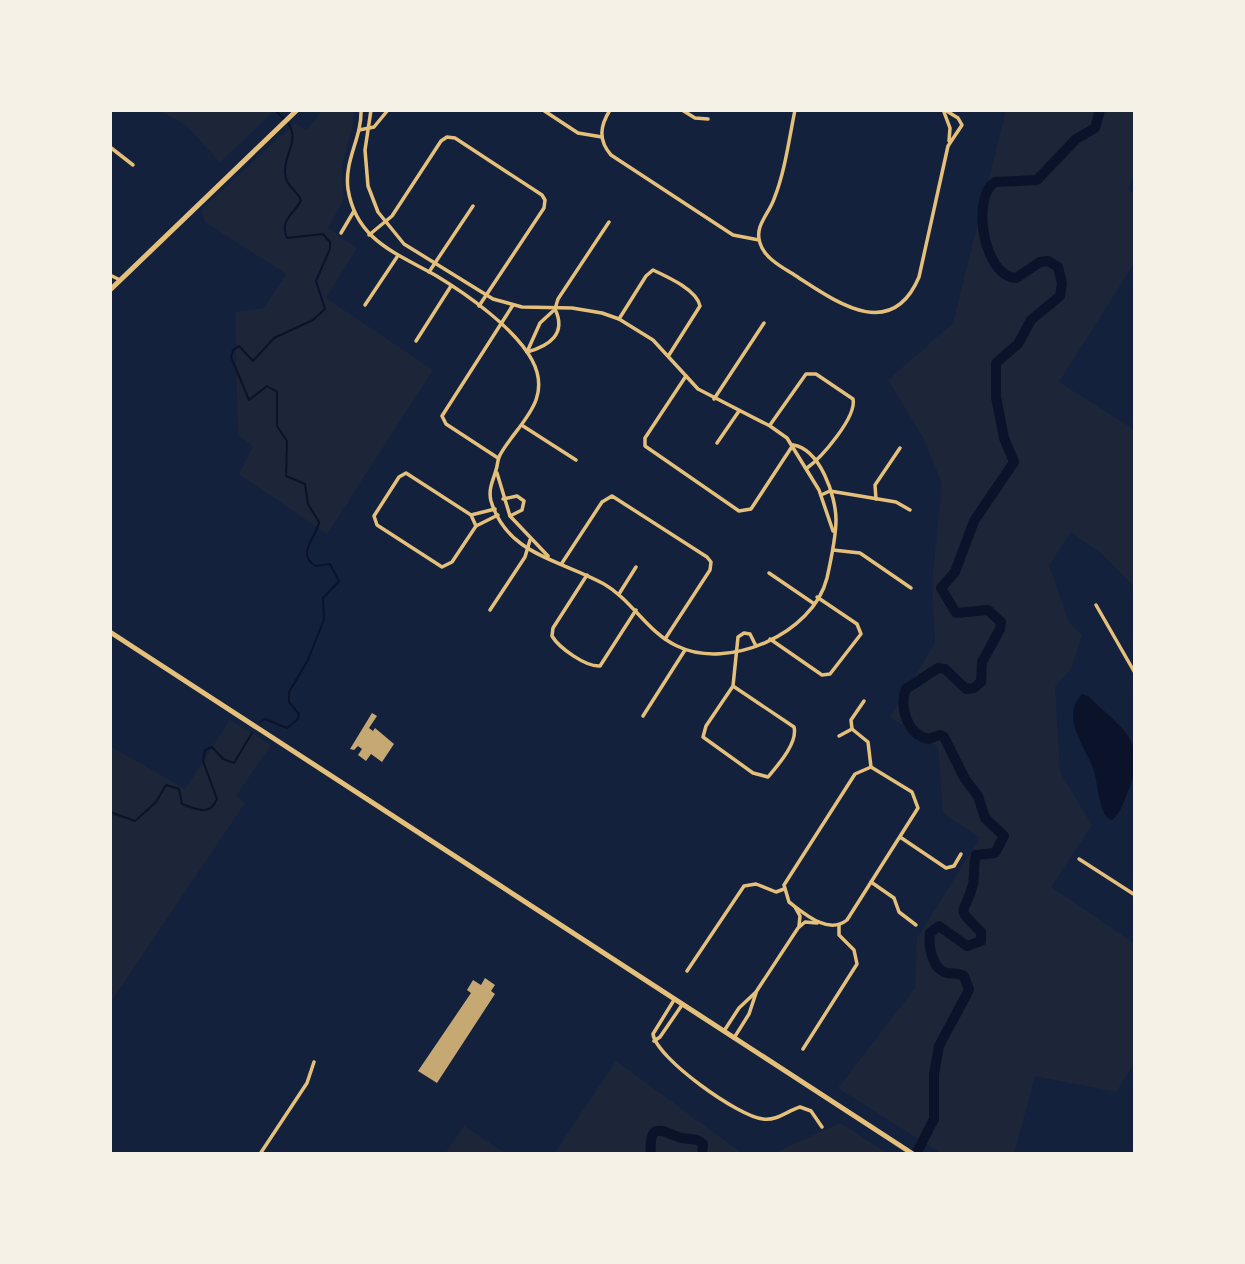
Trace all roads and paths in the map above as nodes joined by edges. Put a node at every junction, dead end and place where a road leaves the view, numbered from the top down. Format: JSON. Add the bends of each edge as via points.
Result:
{"nodes":[{"id":1,"x":297,"y":110,"type":"edge"},
{"id":2,"x":361,"y":110,"type":"edge"},
{"id":3,"x":371,"y":110,"type":"edge"},
{"id":4,"x":388,"y":110,"type":"edge"},
{"id":5,"x":543,"y":110,"type":"edge"},
{"id":6,"x":610,"y":110,"type":"edge"},
{"id":7,"x":682,"y":110,"type":"edge"},
{"id":8,"x":795,"y":110,"type":"edge"},
{"id":9,"x":944,"y":110,"type":"edge"},
{"id":10,"x":708,"y":120,"type":"dead end"},
{"id":11,"x":359,"y":130,"type":"junction"},
{"id":12,"x":370,"y":130,"type":"junction"},
{"id":13,"x":601,"y":137,"type":"junction"},
{"id":14,"x":948,"y":146,"type":"junction"},
{"id":15,"x":110,"y":147,"type":"edge"},
{"id":16,"x":132,"y":166,"type":"dead end"},
{"id":17,"x":472,"y":206,"type":"dead end"},
{"id":18,"x":354,"y":211,"type":"junction"},
{"id":19,"x":384,"y":222,"type":"junction"},
{"id":20,"x":609,"y":222,"type":"dead end"},
{"id":21,"x":341,"y":233,"type":"dead end"},
{"id":22,"x":369,"y":234,"type":"junction"},
{"id":23,"x":759,"y":240,"type":"junction"},
{"id":24,"x":397,"y":257,"type":"junction"},
{"id":25,"x":435,"y":262,"type":"junction"},
{"id":26,"x":429,"y":272,"type":"junction"},
{"id":27,"x":110,"y":275,"type":"edge"},
{"id":28,"x":120,"y":280,"type":"junction"},
{"id":29,"x":451,"y":286,"type":"junction"},
{"id":30,"x":110,"y":290,"type":"edge"},
{"id":31,"x":486,"y":296,"type":"junction"},
{"id":32,"x":365,"y":305,"type":"dead end"},
{"id":33,"x":513,"y":305,"type":"junction"},
{"id":34,"x":479,"y":306,"type":"junction"},
{"id":35,"x":555,"y":309,"type":"junction"},
{"id":36,"x":619,"y":319,"type":"junction"},
{"id":37,"x":764,"y":323,"type":"dead end"},
{"id":38,"x":502,"y":327,"type":"junction"},
{"id":39,"x":416,"y":341,"type":"dead end"},
{"id":40,"x":527,"y":352,"type":"junction"},
{"id":41,"x":669,"y":355,"type":"junction"},
{"id":42,"x":686,"y":376,"type":"junction"},
{"id":43,"x":714,"y":399,"type":"junction"},
{"id":44,"x":739,"y":411,"type":"junction"},
{"id":45,"x":523,"y":426,"type":"junction"},
{"id":46,"x":770,"y":426,"type":"junction"},
{"id":47,"x":717,"y":443,"type":"dead end"},
{"id":48,"x":793,"y":445,"type":"junction"},
{"id":49,"x":900,"y":448,"type":"dead end"},
{"id":50,"x":498,"y":458,"type":"junction"},
{"id":51,"x":576,"y":460,"type":"dead end"},
{"id":52,"x":816,"y":462,"type":"junction"},
{"id":53,"x":807,"y":468,"type":"junction"},
{"id":54,"x":496,"y":471,"type":"junction"},
{"id":55,"x":830,"y":491,"type":"junction"},
{"id":56,"x":820,"y":495,"type":"junction"},
{"id":57,"x":503,"y":499,"type":"junction"},
{"id":58,"x":876,"y":499,"type":"junction"},
{"id":59,"x":505,"y":507,"type":"junction"},
{"id":60,"x":910,"y":510,"type":"dead end"},
{"id":61,"x":496,"y":511,"type":"junction"},
{"id":62,"x":471,"y":515,"type":"junction"},
{"id":63,"x":510,"y":516,"type":"junction"},
{"id":64,"x":476,"y":526,"type":"junction"},
{"id":65,"x":833,"y":531,"type":"junction"},
{"id":66,"x":530,"y":540,"type":"junction"},
{"id":67,"x":526,"y":550,"type":"junction"},
{"id":68,"x":833,"y":550,"type":"junction"},
{"id":69,"x":550,"y":558,"type":"junction"},
{"id":70,"x":561,"y":564,"type":"junction"},
{"id":71,"x":636,"y":567,"type":"dead end"},
{"id":72,"x":769,"y":573,"type":"dead end"},
{"id":73,"x":587,"y":575,"type":"junction"},
{"id":74,"x":911,"y":588,"type":"dead end"},
{"id":75,"x":619,"y":594,"type":"junction"},
{"id":76,"x":817,"y":597,"type":"junction"},
{"id":77,"x":813,"y":603,"type":"junction"},
{"id":78,"x":1096,"y":605,"type":"dead end"},
{"id":79,"x":490,"y":610,"type":"dead end"},
{"id":80,"x":636,"y":610,"type":"junction"},
{"id":81,"x":110,"y":632,"type":"edge"},
{"id":82,"x":665,"y":639,"type":"junction"},
{"id":83,"x":770,"y":639,"type":"junction"},
{"id":84,"x":756,"y":646,"type":"junction"},
{"id":85,"x":685,"y":650,"type":"junction"},
{"id":86,"x":737,"y":651,"type":"junction"},
{"id":87,"x":1135,"y":673,"type":"edge"},
{"id":88,"x":733,"y":686,"type":"junction"},
{"id":89,"x":864,"y":701,"type":"dead end"},
{"id":90,"x":643,"y":716,"type":"dead end"},
{"id":91,"x":852,"y":729,"type":"junction"},
{"id":92,"x":839,"y":736,"type":"dead end"},
{"id":93,"x":871,"y":767,"type":"junction"},
{"id":94,"x":900,"y":837,"type":"junction"},
{"id":95,"x":961,"y":854,"type":"dead end"},
{"id":96,"x":1079,"y":859,"type":"dead end"},
{"id":97,"x":871,"y":882,"type":"junction"},
{"id":98,"x":784,"y":889,"type":"junction"},
{"id":99,"x":1135,"y":895,"type":"edge"},
{"id":100,"x":794,"y":905,"type":"junction"},
{"id":101,"x":823,"y":924,"type":"junction"},
{"id":102,"x":839,"y":925,"type":"junction"},
{"id":103,"x":916,"y":925,"type":"dead end"},
{"id":104,"x":798,"y":928,"type":"junction"},
{"id":105,"x":687,"y":971,"type":"dead end"},
{"id":106,"x":756,"y":992,"type":"junction"},
{"id":107,"x":674,"y":1000,"type":"junction"},
{"id":108,"x":682,"y":1005,"type":"junction"},
{"id":109,"x":724,"y":1031,"type":"junction"},
{"id":110,"x":734,"y":1038,"type":"junction"},
{"id":111,"x":654,"y":1041,"type":"junction"},
{"id":112,"x":803,"y":1049,"type":"dead end"},
{"id":113,"x":314,"y":1062,"type":"dead end"},
{"id":114,"x":821,"y":1127,"type":"dead end"},
{"id":115,"x":260,"y":1154,"type":"edge"},
{"id":116,"x":913,"y":1154,"type":"edge"}],
"edges":[{"from":1,"to":28,"type":"main road"},
{"from":2,"to":11,"type":"street"},
{"from":3,"to":12,"type":"street"},
{"from":4,"to":12,"type":"street"},
{"from":5,"to":13,"type":"street","via":[[578,133]]},
{"from":6,"to":13,"type":"street"},
{"from":7,"to":10,"type":"street"},
{"from":8,"to":23,"type":"street","via":[[777,191],[760,225]]},
{"from":9,"to":14,"type":"street","via":[[950,128]]},
{"from":9,"to":14,"type":"street","via":[[962,125]]},
{"from":11,"to":12,"type":"street"},
{"from":11,"to":18,"type":"street","via":[[347,173]]},
{"from":12,"to":19,"type":"street","via":[[366,176]]},
{"from":13,"to":23,"type":"street","via":[[608,151],[624,163],[733,234]]},
{"from":14,"to":23,"type":"street","via":[[919,277],[910,294],[893,308],[868,313],[844,307],[772,260]]},
{"from":15,"to":16,"type":"street"},
{"from":17,"to":25,"type":"street"},
{"from":18,"to":21,"type":"street"},
{"from":18,"to":22,"type":"street"},
{"from":19,"to":22,"type":"street"},
{"from":19,"to":25,"type":"street","via":[[404,244]]},
{"from":19,"to":31,"type":"street","via":[[447,137],[456,138],[542,195],[544,208]]},
{"from":20,"to":35,"type":"street"},
{"from":22,"to":24,"type":"street"},
{"from":24,"to":26,"type":"street"},
{"from":24,"to":32,"type":"street"},
{"from":25,"to":26,"type":"street"},
{"from":25,"to":31,"type":"street"},
{"from":26,"to":29,"type":"street"},
{"from":27,"to":28,"type":"street"},
{"from":28,"to":30,"type":"main road"},
{"from":29,"to":34,"type":"street"},
{"from":29,"to":39,"type":"street"},
{"from":31,"to":33,"type":"street"},
{"from":31,"to":34,"type":"street"},
{"from":33,"to":35,"type":"street"},
{"from":33,"to":38,"type":"street"},
{"from":34,"to":38,"type":"street"},
{"from":35,"to":36,"type":"street","via":[[587,309]]},
{"from":35,"to":40,"type":"street","via":[[540,323]]},
{"from":35,"to":40,"type":"street","via":[[560,325],[556,337]]},
{"from":36,"to":41,"type":"street"},
{"from":36,"to":41,"type":"street","via":[[653,270],[699,299],[700,306]]},
{"from":37,"to":43,"type":"street"},
{"from":38,"to":40,"type":"street"},
{"from":38,"to":50,"type":"street","via":[[442,416],[446,424]]},
{"from":40,"to":45,"type":"street","via":[[536,370],[537,393]]},
{"from":41,"to":42,"type":"street"},
{"from":42,"to":43,"type":"street"},
{"from":42,"to":48,"type":"street","via":[[645,438],[645,446],[739,511],[751,509]]},
{"from":43,"to":44,"type":"street"},
{"from":44,"to":46,"type":"street"},
{"from":44,"to":47,"type":"street"},
{"from":45,"to":50,"type":"street"},
{"from":45,"to":51,"type":"street"},
{"from":46,"to":48,"type":"street"},
{"from":46,"to":52,"type":"street","via":[[806,374],[816,374],[850,396],[853,409]]},
{"from":48,"to":52,"type":"street","via":[[805,449]]},
{"from":48,"to":53,"type":"street"},
{"from":49,"to":58,"type":"street","via":[[875,485]]},
{"from":50,"to":54,"type":"street"},
{"from":52,"to":53,"type":"street"},
{"from":52,"to":55,"type":"street"},
{"from":53,"to":56,"type":"street"},
{"from":54,"to":57,"type":"street"},
{"from":54,"to":61,"type":"street","via":[[491,488]]},
{"from":55,"to":56,"type":"street"},
{"from":55,"to":58,"type":"street"},
{"from":55,"to":65,"type":"street","via":[[836,522]]},
{"from":56,"to":65,"type":"street"},
{"from":57,"to":59,"type":"street"},
{"from":57,"to":63,"type":"street","via":[[517,496],[524,501],[522,510]]},
{"from":58,"to":60,"type":"street"},
{"from":59,"to":61,"type":"street"},
{"from":59,"to":63,"type":"street"},
{"from":61,"to":62,"type":"street"},
{"from":61,"to":64,"type":"street"},
{"from":61,"to":67,"type":"street"},
{"from":62,"to":64,"type":"street"},
{"from":62,"to":64,"type":"street","via":[[407,473],[399,477],[374,516],[377,525],[442,567],[452,562]]},
{"from":63,"to":66,"type":"street"},
{"from":65,"to":68,"type":"street"},
{"from":66,"to":67,"type":"street"},
{"from":66,"to":69,"type":"street"},
{"from":67,"to":69,"type":"street"},
{"from":67,"to":79,"type":"street"},
{"from":68,"to":74,"type":"street","via":[[860,553]]},
{"from":68,"to":76,"type":"street","via":[[826,582]]},
{"from":69,"to":70,"type":"street"},
{"from":70,"to":73,"type":"street"},
{"from":70,"to":82,"type":"street","via":[[602,502],[612,496],[707,557],[710,570]]},
{"from":71,"to":75,"type":"street"},
{"from":72,"to":77,"type":"street"},
{"from":73,"to":75,"type":"street"},
{"from":73,"to":80,"type":"street","via":[[553,628],[557,643],[590,665],[600,666]]},
{"from":75,"to":80,"type":"street"},
{"from":76,"to":77,"type":"street"},
{"from":76,"to":83,"type":"street","via":[[857,624],[861,634],[830,674],[822,675]]},
{"from":77,"to":83,"type":"street","via":[[802,618]]},
{"from":78,"to":87,"type":"street"},
{"from":80,"to":82,"type":"street"},
{"from":81,"to":107,"type":"main road"},
{"from":82,"to":85,"type":"street"},
{"from":83,"to":84,"type":"street"},
{"from":84,"to":86,"type":"street"},
{"from":84,"to":86,"type":"street","via":[[750,634],[744,633],[738,638]]},
{"from":85,"to":86,"type":"street","via":[[709,654]]},
{"from":85,"to":90,"type":"street"},
{"from":86,"to":88,"type":"street"},
{"from":88,"to":88,"type":"street","via":[[703,737],[753,773],[768,777],[792,742],[794,727]]},
{"from":89,"to":91,"type":"street","via":[[851,720]]},
{"from":91,"to":92,"type":"street"},
{"from":91,"to":93,"type":"street","via":[[868,742]]},
{"from":93,"to":94,"type":"street","via":[[917,799],[917,812]]},
{"from":93,"to":98,"type":"street","via":[[855,774]]},
{"from":94,"to":95,"type":"street","via":[[946,867],[954,866]]},
{"from":94,"to":97,"type":"street"},
{"from":96,"to":99,"type":"street"},
{"from":97,"to":102,"type":"street"},
{"from":97,"to":103,"type":"street","via":[[894,898],[899,912]]},
{"from":98,"to":100,"type":"street","via":[[786,899]]},
{"from":98,"to":105,"type":"street","via":[[776,892],[756,884],[744,886]]},
{"from":100,"to":101,"type":"street"},
{"from":100,"to":104,"type":"street","via":[[800,916]]},
{"from":101,"to":102,"type":"street"},
{"from":101,"to":104,"type":"street","via":[[808,921]]},
{"from":102,"to":112,"type":"street","via":[[839,935],[854,950],[857,964]]},
{"from":104,"to":106,"type":"street"},
{"from":106,"to":109,"type":"street"},
{"from":106,"to":110,"type":"street"},
{"from":107,"to":108,"type":"main road"},
{"from":107,"to":111,"type":"street","via":[[653,1034]]},
{"from":108,"to":109,"type":"main road"},
{"from":108,"to":111,"type":"street"},
{"from":109,"to":110,"type":"main road"},
{"from":110,"to":116,"type":"main road"},
{"from":111,"to":114,"type":"street","via":[[686,1073],[746,1114],[770,1119],[800,1107],[816,1115]]},
{"from":113,"to":115,"type":"street","via":[[307,1083]]}]}
